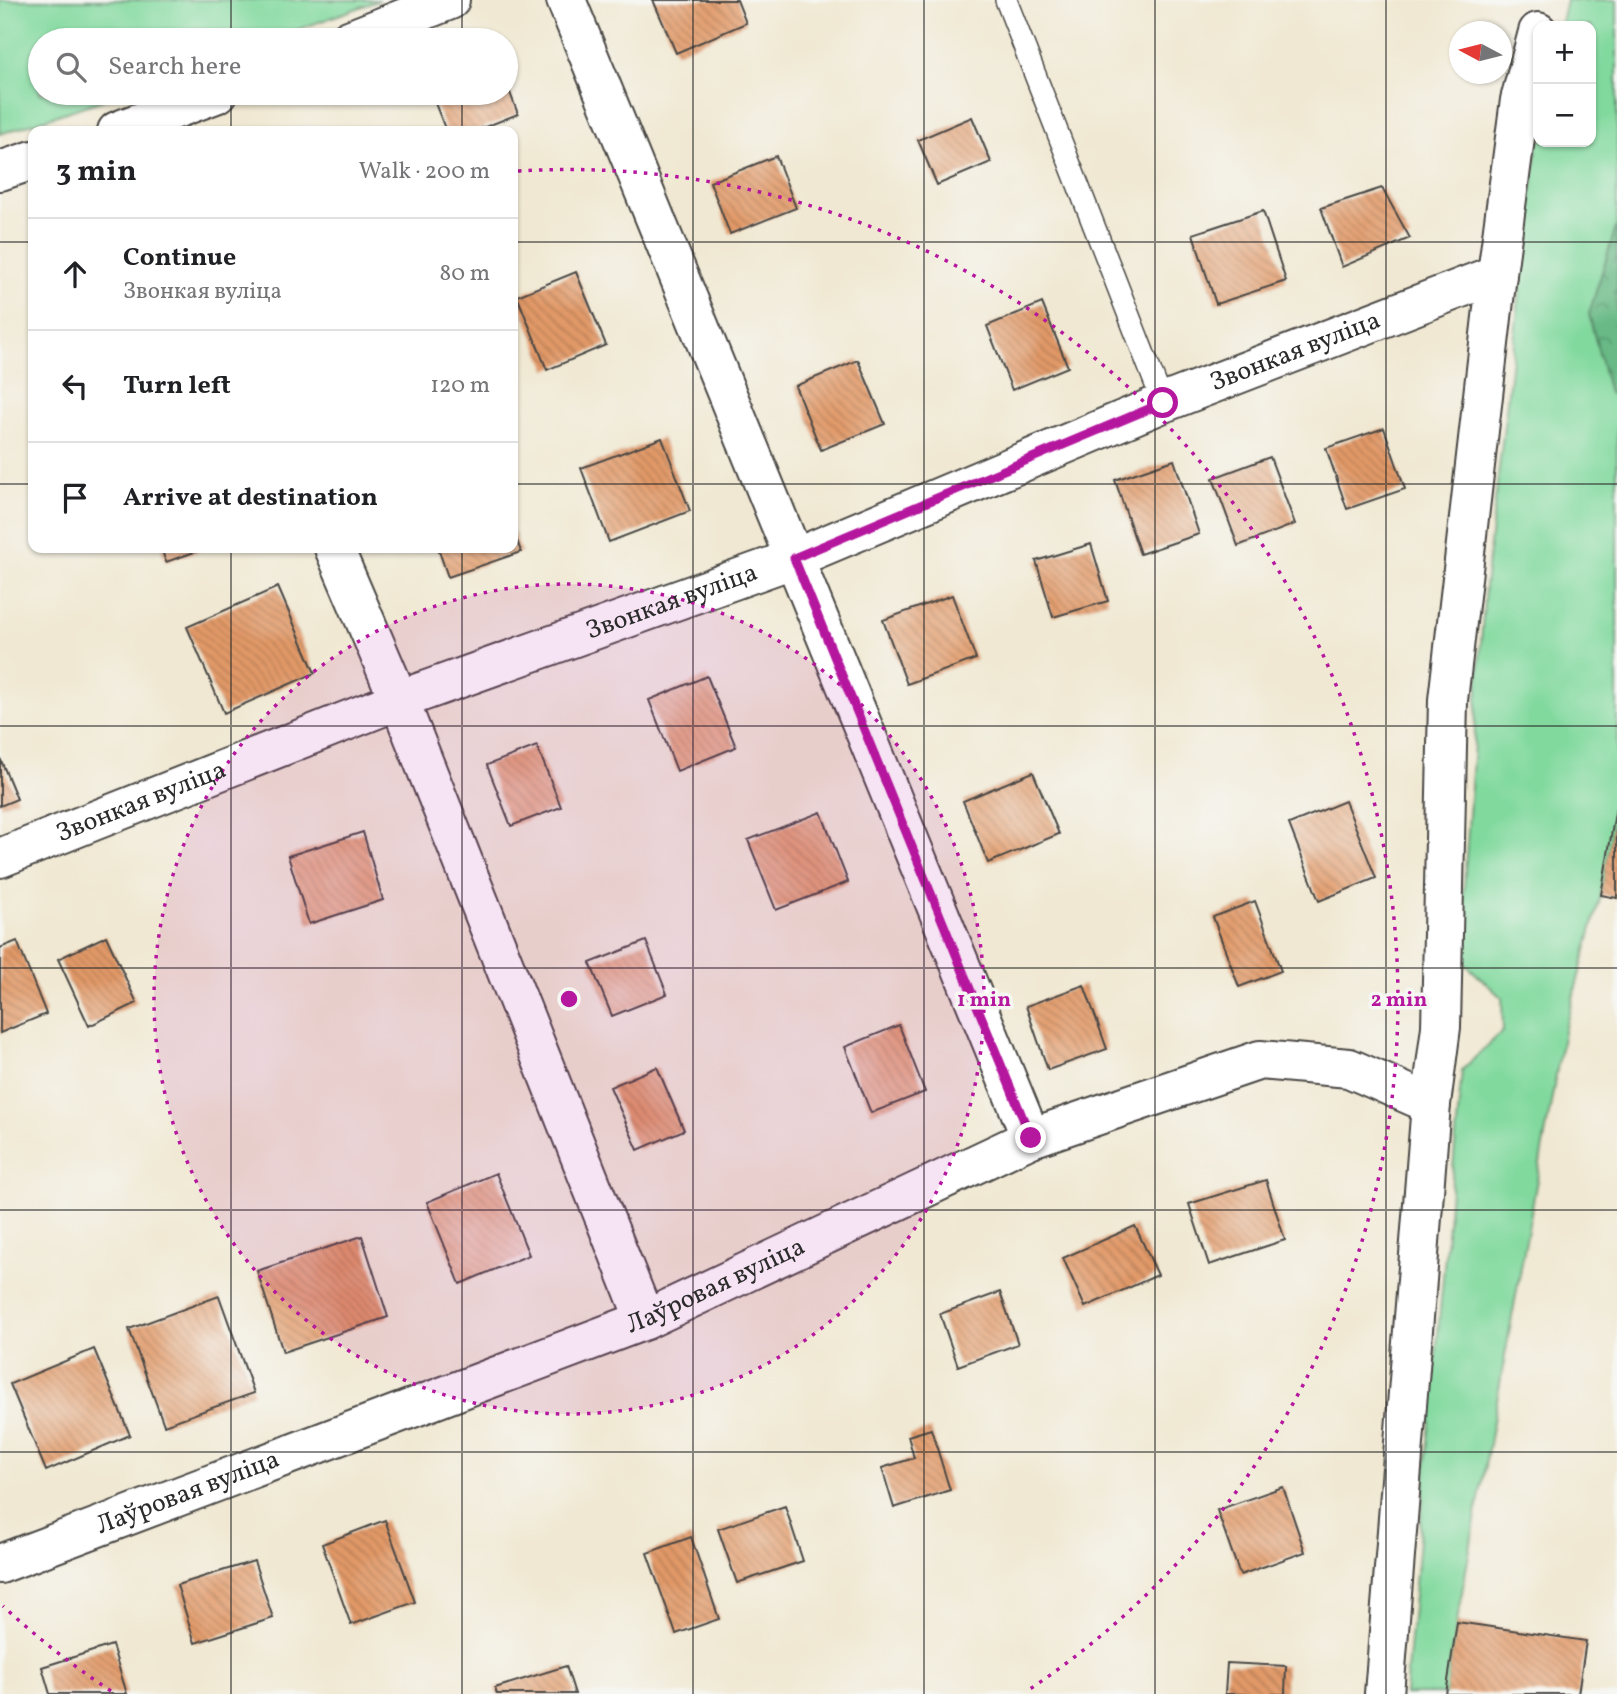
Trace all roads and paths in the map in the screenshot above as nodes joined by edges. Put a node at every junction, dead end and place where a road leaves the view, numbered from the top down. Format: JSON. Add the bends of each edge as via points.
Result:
{"nodes":[{"id":1,"x":450,"y":0,"type":"edge"},
{"id":2,"x":566,"y":0,"type":"edge"},
{"id":3,"x":1006,"y":0,"type":"edge"},
{"id":4,"x":1547,"y":0,"type":"edge"},
{"id":5,"x":1541,"y":21,"type":"edge"},
{"id":6,"x":379,"y":28,"type":"edge"},
{"id":7,"x":1533,"y":52,"type":"edge"},
{"id":8,"x":191,"y":105,"type":"edge"},
{"id":9,"x":144,"y":126,"type":"edge"},
{"id":10,"x":28,"y":162,"type":"edge"},
{"id":11,"x":0,"y":171,"type":"edge"},
{"id":12,"x":1497,"y":274,"type":"junction"},
{"id":13,"x":1163,"y":403,"type":"junction"},
{"id":14,"x":336,"y":553,"type":"edge"},
{"id":15,"x":794,"y":558,"type":"junction"},
{"id":16,"x":399,"y":700,"type":"junction"},
{"id":17,"x":0,"y":858,"type":"edge"},
{"id":18,"x":1431,"y":1104,"type":"junction"},
{"id":19,"x":1031,"y":1138,"type":"junction"},
{"id":20,"x":645,"y":1320,"type":"junction"},
{"id":21,"x":0,"y":1564,"type":"edge"},
{"id":22,"x":1384,"y":1694,"type":"edge"}],
"edges":[{"from":1,"to":6,"type":"street"},
{"from":2,"to":15,"type":"street"},
{"from":3,"to":13,"type":"lane"},
{"from":4,"to":5,"type":"street"},
{"from":7,"to":12,"type":"street","via":[[1520,100]]},
{"from":8,"to":9,"type":"street"},
{"from":10,"to":11,"type":"street"},
{"from":12,"to":13,"type":"street","name":"Звонкая вуліца"},
{"from":12,"to":18,"type":"street","via":[[1448,700],[1441,1027]]},
{"from":13,"to":15,"type":"street","name":"Звонкая вуліца"},
{"from":14,"to":16,"type":"street"},
{"from":15,"to":16,"type":"street","name":"Звонкая вуліца"},
{"from":15,"to":19,"type":"street"},
{"from":16,"to":17,"type":"street","name":"Звонкая вуліца"},
{"from":16,"to":20,"type":"street"},
{"from":18,"to":19,"type":"street","name":"Лаўровая вуліца","via":[[1349,1068],[1260,1060]]},
{"from":18,"to":22,"type":"street"},
{"from":19,"to":20,"type":"street","name":"Лаўровая вуліца"},
{"from":20,"to":21,"type":"street","name":"Лаўровая вуліца"}]}
